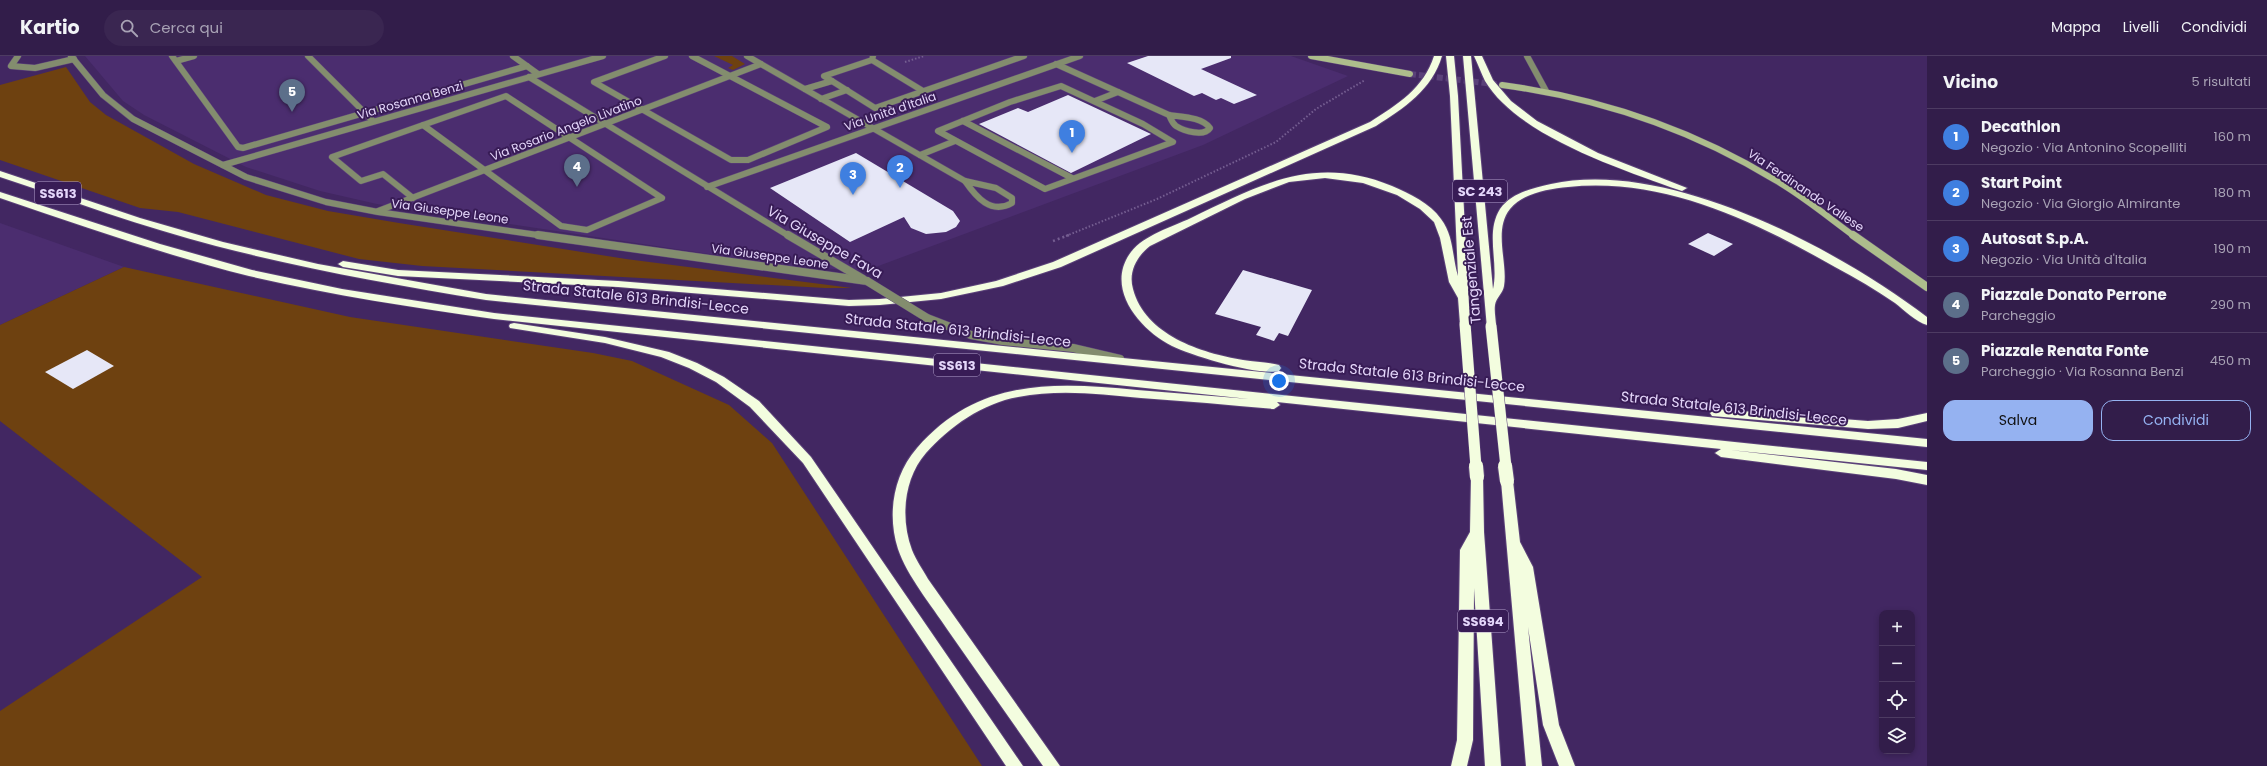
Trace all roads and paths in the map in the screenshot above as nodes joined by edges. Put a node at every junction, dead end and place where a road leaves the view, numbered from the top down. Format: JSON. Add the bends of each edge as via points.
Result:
{"nodes":[{"id":1,"x":18,"y":56,"type":"edge"},
{"id":2,"x":194,"y":56,"type":"edge"},
{"id":3,"x":308,"y":56,"type":"edge"},
{"id":4,"x":514,"y":56,"type":"edge"},
{"id":5,"x":603,"y":56,"type":"edge"},
{"id":6,"x":665,"y":56,"type":"edge"},
{"id":7,"x":692,"y":56,"type":"edge"},
{"id":8,"x":747,"y":56,"type":"edge"},
{"id":9,"x":924,"y":56,"type":"edge"},
{"id":10,"x":1024,"y":56,"type":"edge"},
{"id":11,"x":1080,"y":56,"type":"edge"},
{"id":12,"x":1311,"y":56,"type":"edge"},
{"id":13,"x":1438,"y":56,"type":"edge"},
{"id":14,"x":1450,"y":56,"type":"edge"},
{"id":15,"x":1467,"y":56,"type":"edge"},
{"id":16,"x":1478,"y":56,"type":"edge"},
{"id":17,"x":1527,"y":56,"type":"edge"},
{"id":18,"x":72,"y":58,"type":"edge"},
{"id":19,"x":174,"y":58,"type":"edge"},
{"id":20,"x":872,"y":58,"type":"edge"},
{"id":21,"x":905,"y":62,"type":"dead end"},
{"id":22,"x":761,"y":64,"type":"junction"},
{"id":23,"x":1056,"y":64,"type":"junction"},
{"id":24,"x":527,"y":66,"type":"junction"},
{"id":25,"x":1382,"y":69,"type":"junction"},
{"id":26,"x":538,"y":74,"type":"junction"},
{"id":27,"x":1410,"y":74,"type":"tunnel mouth"},
{"id":28,"x":732,"y":76,"type":"junction"},
{"id":29,"x":529,"y":77,"type":"junction"},
{"id":30,"x":832,"y":80,"type":"junction"},
{"id":31,"x":1502,"y":85,"type":"tunnel mouth"},
{"id":32,"x":805,"y":89,"type":"junction"},
{"id":33,"x":847,"y":90,"type":"junction"},
{"id":34,"x":923,"y":91,"type":"junction"},
{"id":35,"x":1546,"y":91,"type":"junction"},
{"id":36,"x":1118,"y":92,"type":"junction"},
{"id":37,"x":822,"y":99,"type":"junction"},
{"id":38,"x":1096,"y":101,"type":"junction"},
{"id":39,"x":642,"y":110,"type":"junction"},
{"id":40,"x":366,"y":114,"type":"junction"},
{"id":41,"x":1169,"y":115,"type":"junction"},
{"id":42,"x":373,"y":121,"type":"junction"},
{"id":43,"x":963,"y":121,"type":"junction"},
{"id":44,"x":605,"y":124,"type":"junction"},
{"id":45,"x":423,"y":126,"type":"junction"},
{"id":46,"x":874,"y":128,"type":"junction"},
{"id":47,"x":570,"y":138,"type":"junction"},
{"id":48,"x":956,"y":141,"type":"junction"},
{"id":49,"x":920,"y":155,"type":"junction"},
{"id":50,"x":222,"y":165,"type":"junction"},
{"id":51,"x":483,"y":171,"type":"junction"},
{"id":52,"x":0,"y":174,"type":"edge"},
{"id":53,"x":1072,"y":178,"type":"junction"},
{"id":54,"x":965,"y":181,"type":"junction"},
{"id":55,"x":707,"y":187,"type":"junction"},
{"id":56,"x":0,"y":195,"type":"edge"},
{"id":57,"x":413,"y":198,"type":"junction"},
{"id":58,"x":378,"y":212,"type":"junction"},
{"id":59,"x":142,"y":222,"type":"junction"},
{"id":60,"x":1053,"y":241,"type":"dead end"},
{"id":61,"x":867,"y":281,"type":"junction"},
{"id":62,"x":1927,"y":287,"type":"edge"},
{"id":63,"x":1463,"y":297,"type":"junction"},
{"id":64,"x":366,"y":298,"type":"junction"},
{"id":65,"x":1490,"y":302,"type":"junction"},
{"id":66,"x":1927,"y":311,"type":"edge"},
{"id":67,"x":1927,"y":322,"type":"edge"},
{"id":68,"x":1134,"y":363,"type":"junction"},
{"id":69,"x":1418,"y":391,"type":"junction"},
{"id":70,"x":1358,"y":406,"type":"junction"},
{"id":71,"x":1588,"y":408,"type":"junction"},
{"id":72,"x":1927,"y":417,"type":"edge"},
{"id":73,"x":1608,"y":433,"type":"junction"},
{"id":74,"x":1927,"y":443,"type":"edge"},
{"id":75,"x":1927,"y":466,"type":"edge"},
{"id":76,"x":1478,"y":477,"type":"joint"},
{"id":77,"x":1927,"y":480,"type":"edge"},
{"id":78,"x":1507,"y":481,"type":"joint"},
{"id":79,"x":1477,"y":532,"type":"junction"},
{"id":80,"x":1512,"y":537,"type":"junction"},
{"id":81,"x":1015,"y":766,"type":"edge"},
{"id":82,"x":1052,"y":766,"type":"edge"},
{"id":83,"x":1459,"y":766,"type":"edge"},
{"id":84,"x":1493,"y":766,"type":"edge"},
{"id":85,"x":1534,"y":766,"type":"edge"},
{"id":86,"x":1566,"y":766,"type":"edge"}],
"edges":[{"from":1,"to":18,"type":"street","via":[[11,66],[20,69],[35,69]]},
{"from":2,"to":19,"type":"street"},
{"from":3,"to":40,"type":"street"},
{"from":4,"to":24,"type":"street"},
{"from":5,"to":26,"type":"street","name":"Via Rosanna Benzi"},
{"from":6,"to":39,"type":"street","via":[[594,82]]},
{"from":7,"to":28,"type":"street"},
{"from":8,"to":22,"type":"street"},
{"from":9,"to":21,"type":"path"},
{"from":10,"to":34,"type":"street"},
{"from":11,"to":23,"type":"street","name":"Via Unità d'Italia"},
{"from":12,"to":25,"type":"street"},
{"from":13,"to":59,"type":"highway","via":[[1433,70],[1413,95],[1373,124],[1343,139],[1047,270],[972,291],[931,298],[887,303],[849,303],[618,284],[398,273],[248,245],[166,224]]},
{"from":14,"to":63,"type":"highway","name":"Tangenziale Est","number":"SC 243"},
{"from":15,"to":65,"type":"highway","name":"Tangenziale Est","number":"SC 243"},
{"from":16,"to":66,"type":"highway","via":[[1487,78],[1509,104],[1550,131],[1608,160],[1731,206],[1776,226],[1856,267]]},
{"from":17,"to":35,"type":"street"},
{"from":18,"to":50,"type":"street","name":"Via Giuseppe Leone","via":[[103,95],[133,119]]},
{"from":19,"to":40,"type":"street","via":[[239,148]]},
{"from":20,"to":30,"type":"street","via":[[824,76]]},
{"from":20,"to":34,"type":"street"},
{"from":22,"to":28,"type":"street","name":"Via Rosario Angelo Livatino"},
{"from":22,"to":32,"type":"street"},
{"from":23,"to":36,"type":"street"},
{"from":23,"to":46,"type":"street","name":"Via Unità d'Italia"},
{"from":24,"to":26,"type":"street"},
{"from":24,"to":40,"type":"street"},
{"from":25,"to":27,"type":"street"},
{"from":25,"to":60,"type":"path","via":[[1316,109],[1276,142],[1157,199]]},
{"from":26,"to":29,"type":"street","name":"Via Rosanna Benzi"},
{"from":28,"to":39,"type":"street","name":"Via Rosario Angelo Livatino"},
{"from":28,"to":39,"type":"street","via":[[827,127],[748,160],[737,161],[727,159]]},
{"from":29,"to":42,"type":"street","name":"Via Rosanna Benzi"},
{"from":29,"to":44,"type":"street","name":"Via Giuseppe Fava"},
{"from":30,"to":32,"type":"street"},
{"from":30,"to":33,"type":"street"},
{"from":31,"to":35,"type":"street","name":"Via Ferdinando Vallese"},
{"from":32,"to":37,"type":"street"},
{"from":33,"to":34,"type":"street","via":[[875,108]]},
{"from":33,"to":37,"type":"street"},
{"from":35,"to":62,"type":"street","name":"Via Ferdinando Vallese","via":[[1622,110],[1705,141],[1743,160],[1776,180]]},
{"from":36,"to":38,"type":"street"},
{"from":36,"to":41,"type":"street"},
{"from":37,"to":46,"type":"street"},
{"from":38,"to":43,"type":"street","via":[[1061,86],[1010,102]]},
{"from":38,"to":53,"type":"street","via":[[1173,142]]},
{"from":39,"to":44,"type":"street","name":"Via Rosario Angelo Livatino"},
{"from":40,"to":42,"type":"street"},
{"from":41,"to":41,"type":"street","via":[[1172,123],[1187,131],[1202,133],[1210,128],[1207,124],[1191,118]]},
{"from":42,"to":50,"type":"street","name":"Via Rosanna Benzi"},
{"from":43,"to":48,"type":"street","via":[[938,131]]},
{"from":43,"to":53,"type":"street"},
{"from":44,"to":47,"type":"street","name":"Via Rosario Angelo Livatino"},
{"from":44,"to":55,"type":"street","name":"Via Giuseppe Fava"},
{"from":45,"to":47,"type":"street","via":[[506,96]]},
{"from":45,"to":51,"type":"street"},
{"from":45,"to":57,"type":"street","via":[[332,157],[361,181],[383,174]]},
{"from":46,"to":49,"type":"street"},
{"from":46,"to":55,"type":"street","name":"Via Unità d'Italia"},
{"from":47,"to":51,"type":"street","name":"Via Rosario Angelo Livatino"},
{"from":47,"to":51,"type":"street","via":[[662,198],[587,230],[561,226]]},
{"from":48,"to":49,"type":"street"},
{"from":48,"to":53,"type":"street","via":[[1045,189]]},
{"from":49,"to":54,"type":"street"},
{"from":50,"to":58,"type":"street","name":"Via Giuseppe Leone","via":[[246,177],[287,191]]},
{"from":51,"to":57,"type":"street","name":"Via Rosario Angelo Livatino"},
{"from":52,"to":59,"type":"highway","name":"Strada Statale 613 Brindisi-Lecce","number":"SS613"},
{"from":54,"to":54,"type":"street","via":[[975,195],[994,207],[1002,208],[1012,203],[1009,195],[994,187]]},
{"from":55,"to":61,"type":"street","name":"Via Giuseppe Fava"},
{"from":56,"to":64,"type":"highway","number":"SS613","via":[[154,247],[251,273]]},
{"from":57,"to":58,"type":"street","name":"Via Rosario Angelo Livatino"},
{"from":58,"to":61,"type":"street","name":"Via Giuseppe Leone"},
{"from":59,"to":68,"type":"highway","name":"Strada Statale 613 Brindisi-Lecce","number":"SS613","via":[[268,256],[369,278],[486,297]]},
{"from":61,"to":68,"type":"street","name":"Via Giuseppe Fava","bridge":true,"via":[[927,318],[971,336],[1073,348]]},
{"from":63,"to":69,"type":"highway","via":[[1455,288],[1442,227],[1432,215],[1415,201],[1391,190],[1339,176],[1311,176],[1270,184],[1150,243],[1136,253],[1128,267],[1125,284],[1130,302],[1148,322],[1187,349],[1220,360],[1252,366],[1383,381]]},
{"from":63,"to":76,"type":"highway","name":"Tangenziale Est","number":"SC 243","bridge":true},
{"from":64,"to":70,"type":"highway","number":"SS613","via":[[510,318]]},
{"from":64,"to":81,"type":"highway","via":[[391,308],[621,342],[683,361],[717,378],[746,397],[773,421],[807,460]]},
{"from":65,"to":67,"type":"highway","via":[[1499,288],[1498,226],[1501,213],[1512,202],[1528,194],[1569,183],[1620,183],[1682,194],[1747,218],[1870,283]]},
{"from":65,"to":78,"type":"highway","name":"Tangenziale Est","number":"SC 243","bridge":true},
{"from":68,"to":69,"type":"highway","name":"Strada Statale 613 Brindisi-Lecce","number":"SS613"},
{"from":69,"to":71,"type":"highway","name":"Strada Statale 613 Brindisi-Lecce","number":"SS613"},
{"from":70,"to":73,"type":"highway","number":"SS613"},
{"from":70,"to":82,"type":"highway","via":[[1320,410],[1085,389],[1048,389],[1015,393],[985,403],[955,420],[933,437],[913,460],[901,488],[899,520],[905,550],[923,583]]},
{"from":71,"to":72,"type":"highway","via":[[1660,408],[1841,424],[1881,425],[1916,421]]},
{"from":71,"to":74,"type":"highway","name":"Strada Statale 613 Brindisi-Lecce","number":"SS613"},
{"from":73,"to":75,"type":"highway","number":"SS613"},
{"from":73,"to":77,"type":"highway","via":[[1644,443]]},
{"from":76,"to":79,"type":"highway","number":"SS694"},
{"from":78,"to":80,"type":"highway","number":"SS694"},
{"from":79,"to":83,"type":"highway","via":[[1467,550],[1465,740]]},
{"from":79,"to":84,"type":"highway","number":"SS694"},
{"from":80,"to":85,"type":"highway","number":"SS694"},
{"from":80,"to":86,"type":"highway","via":[[1526,567],[1551,725]]}]}
